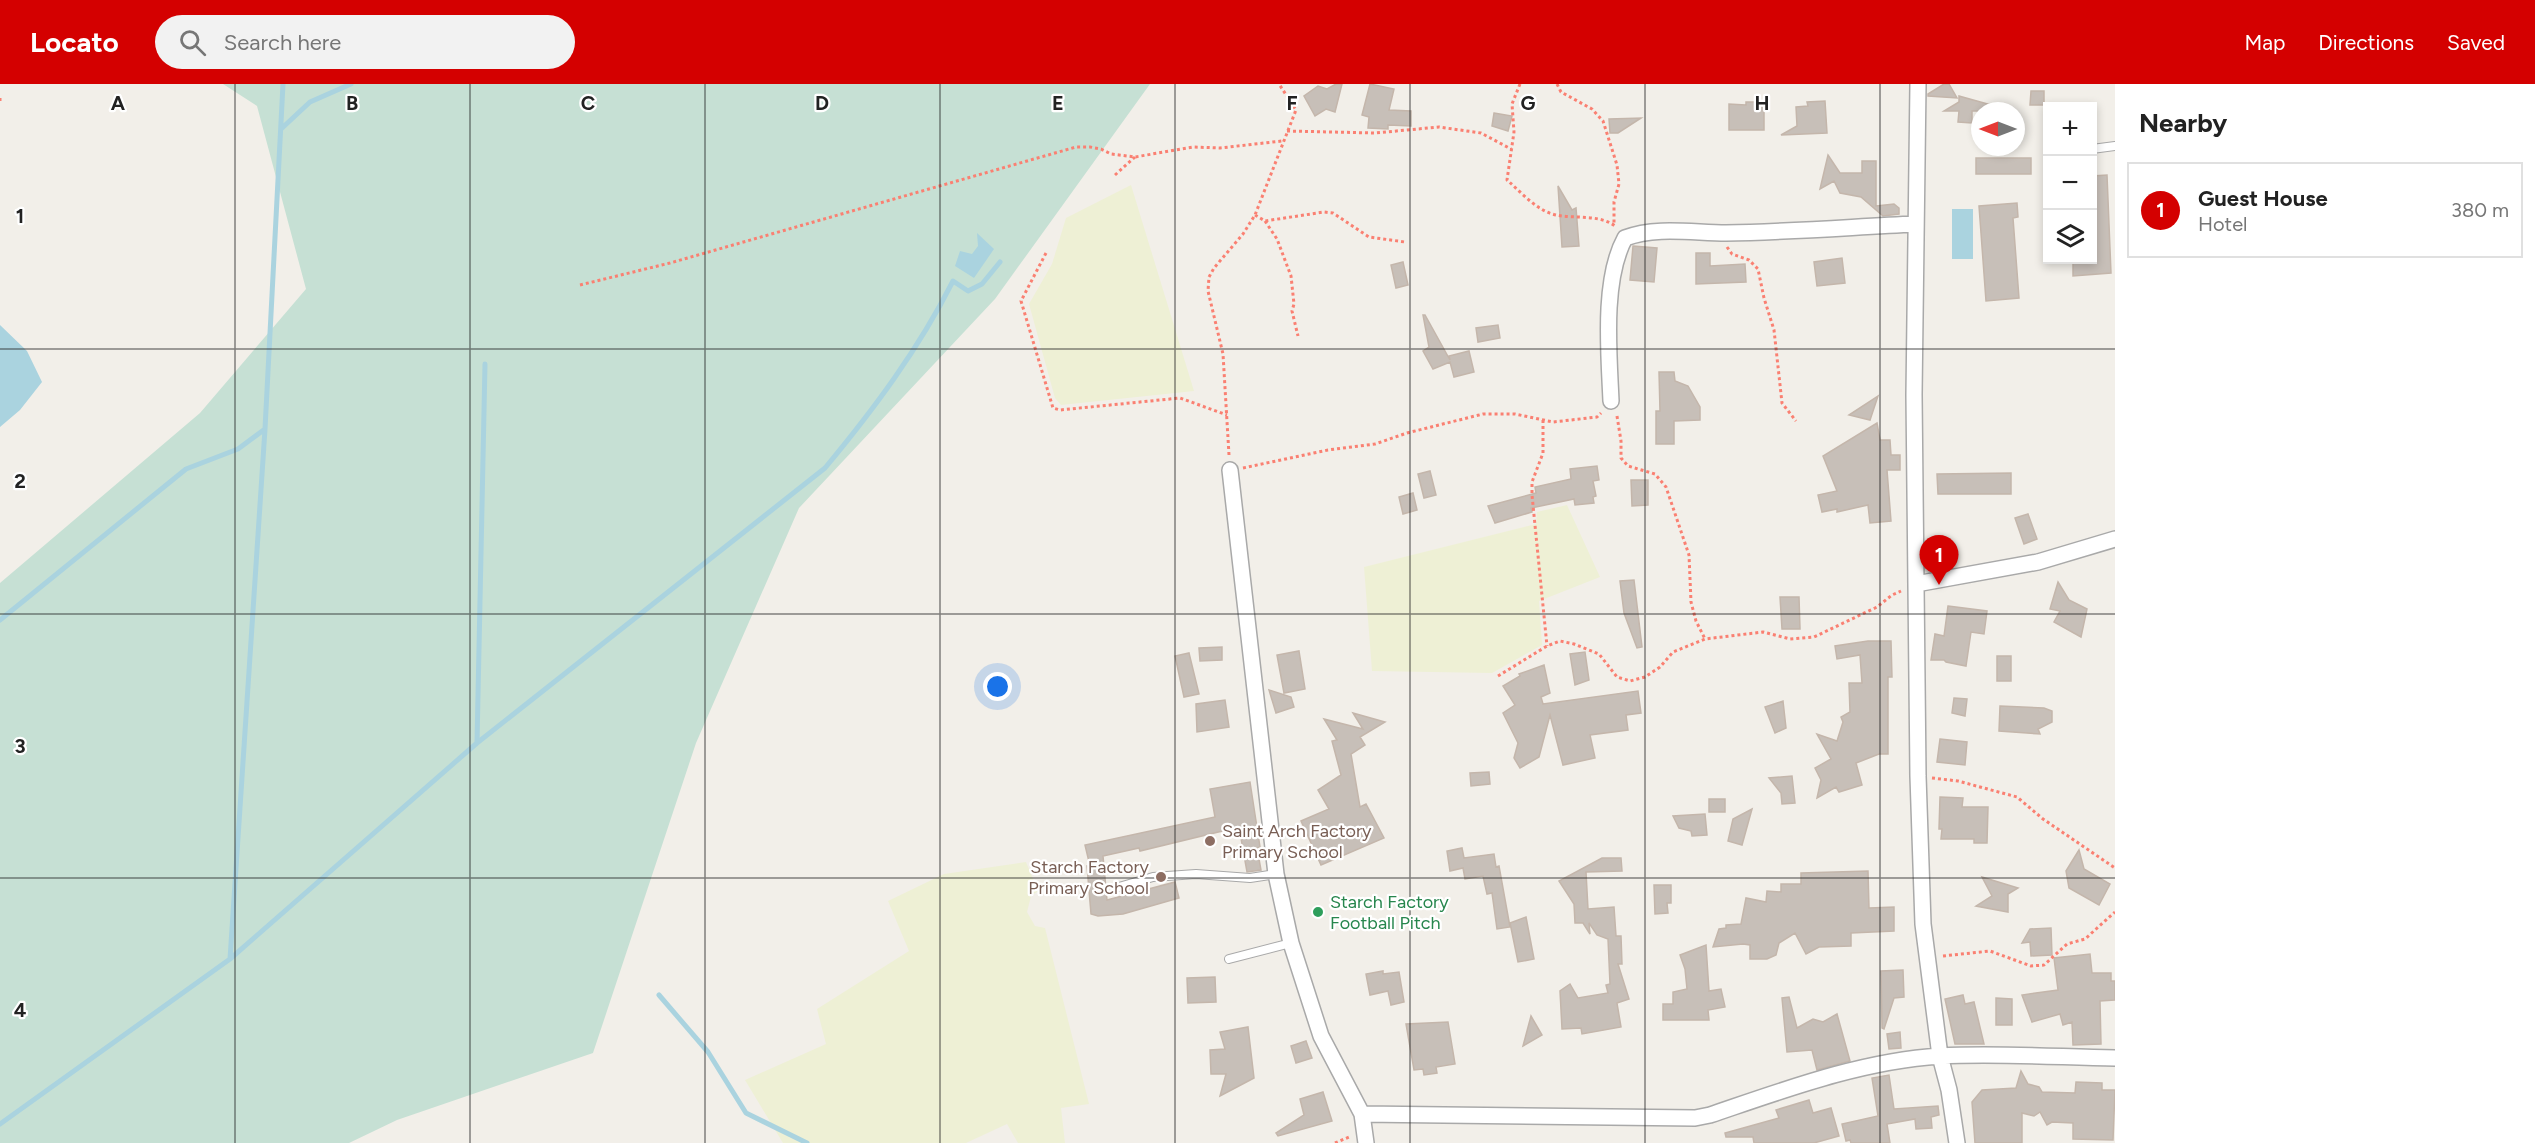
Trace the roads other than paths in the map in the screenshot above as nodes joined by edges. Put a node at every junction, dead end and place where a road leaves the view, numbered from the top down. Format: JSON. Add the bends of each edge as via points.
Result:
{"nodes":[{"id":1,"x":1918,"y":84,"type":"edge"},
{"id":2,"x":2115,"y":146,"type":"edge"},
{"id":3,"x":2097,"y":148,"type":"edge"},
{"id":4,"x":1915,"y":224,"type":"junction"},
{"id":5,"x":1611,"y":401,"type":"road end"},
{"id":6,"x":1230,"y":470,"type":"road end"},
{"id":7,"x":2115,"y":540,"type":"edge"},
{"id":8,"x":1916,"y":584,"type":"junction"},
{"id":9,"x":1276,"y":874,"type":"junction"},
{"id":10,"x":1119,"y":887,"type":"dead end"},
{"id":11,"x":1291,"y":943,"type":"junction"},
{"id":12,"x":1229,"y":959,"type":"dead end"},
{"id":13,"x":1940,"y":1056,"type":"junction"},
{"id":14,"x":2115,"y":1058,"type":"edge"},
{"id":15,"x":1362,"y":1114,"type":"junction"},
{"id":16,"x":1366,"y":1143,"type":"edge"},
{"id":17,"x":1957,"y":1143,"type":"edge"}],
"edges":[{"from":1,"to":4,"type":"street"},
{"from":2,"to":3,"type":"lane"},
{"from":4,"to":5,"type":"street","via":[[1662,232],[1626,238],[1618,258],[1609,315]]},
{"from":4,"to":8,"type":"street"},
{"from":6,"to":9,"type":"street"},
{"from":7,"to":8,"type":"street","via":[[2038,562]]},
{"from":8,"to":13,"type":"street","via":[[1923,924]]},
{"from":9,"to":10,"type":"lane","via":[[1250,878],[1164,876]]},
{"from":9,"to":11,"type":"street"},
{"from":11,"to":12,"type":"lane"},
{"from":11,"to":15,"type":"street","via":[[1321,1036]]},
{"from":13,"to":14,"type":"street"},
{"from":13,"to":15,"type":"street","via":[[1833,1075],[1695,1118]]},
{"from":13,"to":17,"type":"street"},
{"from":15,"to":16,"type":"street"}]}
